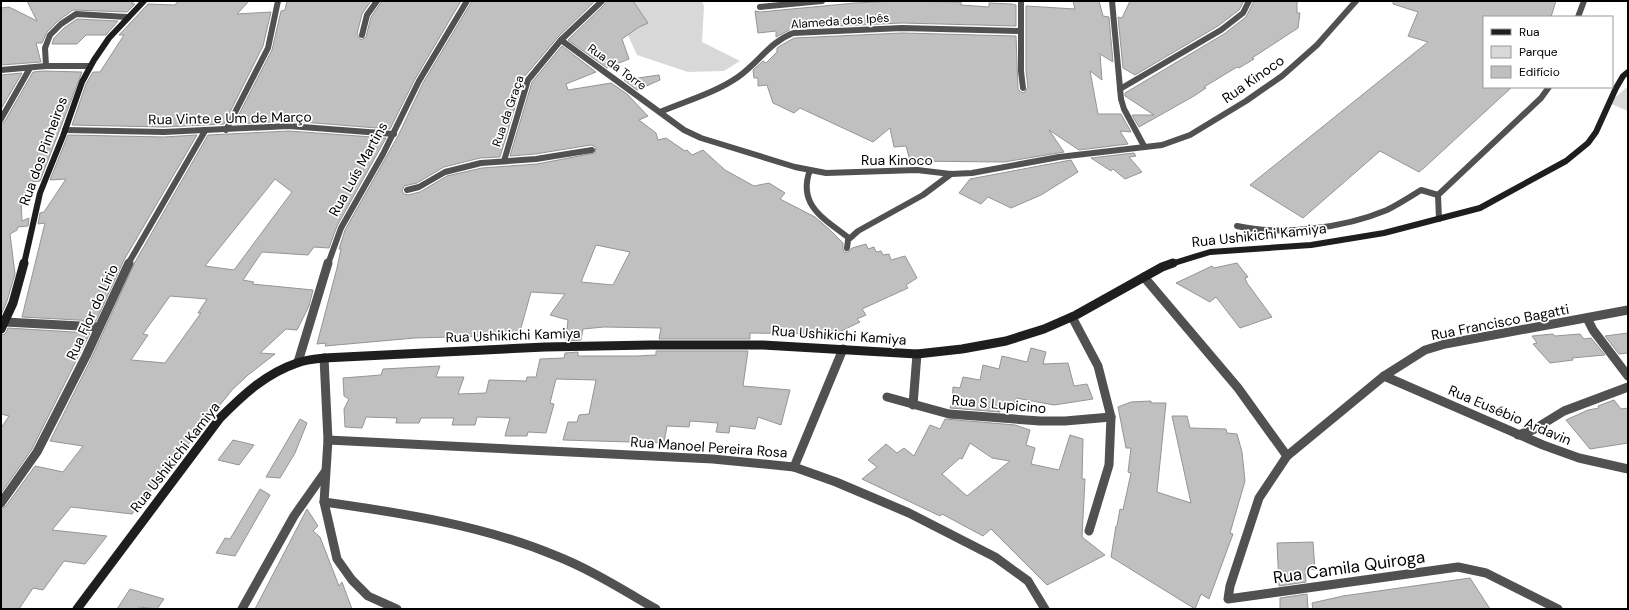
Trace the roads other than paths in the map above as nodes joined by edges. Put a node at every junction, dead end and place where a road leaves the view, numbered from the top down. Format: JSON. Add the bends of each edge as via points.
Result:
{"nodes":[{"id":1,"x":144,"y":1,"type":"edge"},
{"id":2,"x":278,"y":1,"type":"edge"},
{"id":3,"x":377,"y":1,"type":"edge"},
{"id":4,"x":467,"y":1,"type":"edge"},
{"id":5,"x":602,"y":1,"type":"edge"},
{"id":6,"x":822,"y":1,"type":"edge"},
{"id":7,"x":1021,"y":1,"type":"edge"},
{"id":8,"x":1113,"y":1,"type":"edge"},
{"id":9,"x":1249,"y":1,"type":"edge"},
{"id":10,"x":1356,"y":1,"type":"edge"},
{"id":11,"x":1584,"y":1,"type":"edge"},
{"id":12,"x":760,"y":7,"type":"dead end"},
{"id":13,"x":1578,"y":16,"type":"edge"},
{"id":14,"x":126,"y":17,"type":"junction"},
{"id":15,"x":1021,"y":31,"type":"junction"},
{"id":16,"x":362,"y":35,"type":"dead end"},
{"id":17,"x":561,"y":40,"type":"junction"},
{"id":18,"x":46,"y":66,"type":"junction"},
{"id":19,"x":90,"y":66,"type":"junction"},
{"id":20,"x":30,"y":68,"type":"junction"},
{"id":21,"x":1,"y":70,"type":"edge"},
{"id":22,"x":1628,"y":72,"type":"edge"},
{"id":23,"x":1023,"y":88,"type":"dead end"},
{"id":24,"x":1548,"y":88,"type":"edge"},
{"id":25,"x":1120,"y":89,"type":"junction"},
{"id":26,"x":660,"y":112,"type":"junction"},
{"id":27,"x":1,"y":119,"type":"edge"},
{"id":28,"x":65,"y":130,"type":"junction"},
{"id":29,"x":226,"y":130,"type":"junction"},
{"id":30,"x":205,"y":131,"type":"junction"},
{"id":31,"x":394,"y":134,"type":"junction"},
{"id":32,"x":1144,"y":146,"type":"junction"},
{"id":33,"x":592,"y":150,"type":"dead end"},
{"id":34,"x":504,"y":161,"type":"junction"},
{"id":35,"x":810,"y":170,"type":"junction"},
{"id":36,"x":952,"y":174,"type":"junction"},
{"id":37,"x":407,"y":190,"type":"dead end"},
{"id":38,"x":1438,"y":195,"type":"junction"},
{"id":39,"x":1439,"y":219,"type":"junction"},
{"id":40,"x":1237,"y":226,"type":"dead end"},
{"id":41,"x":849,"y":238,"type":"junction"},
{"id":42,"x":847,"y":248,"type":"dead end"},
{"id":43,"x":1144,"y":277,"type":"junction"},
{"id":44,"x":1628,"y":310,"type":"edge"},
{"id":45,"x":1072,"y":317,"type":"junction"},
{"id":46,"x":1588,"y":318,"type":"junction"},
{"id":47,"x":3,"y":326,"type":"edge"},
{"id":48,"x":99,"y":327,"type":"junction"},
{"id":49,"x":844,"y":349,"type":"junction"},
{"id":50,"x":917,"y":354,"type":"junction"},
{"id":51,"x":324,"y":358,"type":"junction"},
{"id":52,"x":298,"y":362,"type":"junction"},
{"id":53,"x":1384,"y":376,"type":"junction"},
{"id":54,"x":1628,"y":376,"type":"edge"},
{"id":55,"x":1628,"y":387,"type":"edge"},
{"id":56,"x":888,"y":396,"type":"dead end"},
{"id":57,"x":913,"y":405,"type":"junction"},
{"id":58,"x":1111,"y":417,"type":"junction"},
{"id":59,"x":1518,"y":435,"type":"junction"},
{"id":60,"x":328,"y":440,"type":"junction"},
{"id":61,"x":1287,"y":456,"type":"junction"},
{"id":62,"x":794,"y":468,"type":"junction"},
{"id":63,"x":1628,"y":469,"type":"edge"},
{"id":64,"x":326,"y":471,"type":"junction"},
{"id":65,"x":324,"y":502,"type":"junction"},
{"id":66,"x":1,"y":503,"type":"edge"},
{"id":67,"x":1089,"y":530,"type":"dead end"},
{"id":68,"x":1228,"y":599,"type":"joint"},
{"id":69,"x":77,"y":609,"type":"edge"},
{"id":70,"x":242,"y":609,"type":"edge"},
{"id":71,"x":397,"y":609,"type":"edge"},
{"id":72,"x":656,"y":609,"type":"edge"},
{"id":73,"x":1045,"y":609,"type":"edge"},
{"id":74,"x":1558,"y":609,"type":"edge"}],
"edges":[{"from":1,"to":14,"type":"main road","name":"Rua dos Pinheiros"},
{"from":2,"to":29,"type":"street","via":[[268,48]]},
{"from":3,"to":16,"type":"street","via":[[367,15]]},
{"from":4,"to":31,"type":"street","name":"Rua Luís Martins","via":[[419,81]]},
{"from":5,"to":17,"type":"street","name":"Rua da Graça"},
{"from":6,"to":12,"type":"street"},
{"from":7,"to":15,"type":"street"},
{"from":8,"to":25,"type":"street"},
{"from":9,"to":25,"type":"street","via":[[1243,13],[1226,26]]},
{"from":10,"to":32,"type":"street","name":"Rua Kinoco","via":[[1317,45],[1264,90],[1190,135],[1168,143]]},
{"from":11,"to":13,"type":"street"},
{"from":14,"to":18,"type":"street","via":[[76,14],[58,27],[46,41],[43,54]]},
{"from":14,"to":19,"type":"main road","name":"Rua dos Pinheiros"},
{"from":15,"to":23,"type":"street"},
{"from":15,"to":26,"type":"street","name":"Alameda dos Ipês","via":[[902,28],[793,33],[782,38],[748,70],[727,84]]},
{"from":17,"to":26,"type":"street","name":"Rua da Torre"},
{"from":17,"to":34,"type":"street","name":"Rua da Graça","via":[[528,80]]},
{"from":18,"to":19,"type":"street"},
{"from":18,"to":20,"type":"street"},
{"from":19,"to":28,"type":"main road","name":"Rua dos Pinheiros"},
{"from":20,"to":21,"type":"street"},
{"from":20,"to":27,"type":"street"},
{"from":22,"to":39,"type":"main road","name":"Rua Ushikichi Kamiya","via":[[1616,88],[1596,132],[1588,143],[1566,161],[1474,210]]},
{"from":24,"to":38,"type":"street","via":[[1541,98]]},
{"from":25,"to":32,"type":"street","via":[[1124,109]]},
{"from":26,"to":35,"type":"street","name":"Rua Kinoco","via":[[684,130],[701,138]]},
{"from":28,"to":30,"type":"street","name":"Rua Vinte e Um de Março"},
{"from":28,"to":47,"type":"main road","name":"Rua dos Pinheiros","via":[[38,197],[21,272]]},
{"from":29,"to":30,"type":"street","name":"Rua Vinte e Um de Março"},
{"from":29,"to":31,"type":"street","name":"Rua Vinte e Um de Março","via":[[288,126]]},
{"from":30,"to":48,"type":"street","name":"Rua Flor do Lírio","via":[[126,267]]},
{"from":31,"to":52,"type":"street","name":"Rua Luís Martins","via":[[335,242]]},
{"from":32,"to":36,"type":"street","name":"Rua Kinoco"},
{"from":33,"to":34,"type":"street"},
{"from":34,"to":37,"type":"street","via":[[457,168],[419,187]]},
{"from":35,"to":36,"type":"street","name":"Rua Kinoco","via":[[826,173],[917,170]]},
{"from":35,"to":41,"type":"street","via":[[805,193],[809,201]]},
{"from":36,"to":41,"type":"street","via":[[940,184],[872,222]]},
{"from":38,"to":39,"type":"street"},
{"from":38,"to":40,"type":"street","via":[[1420,190],[1381,212],[1309,227],[1263,231]]},
{"from":39,"to":43,"type":"main road","name":"Rua Ushikichi Kamiya","via":[[1312,245],[1210,252],[1162,266]]},
{"from":41,"to":42,"type":"street"},
{"from":43,"to":45,"type":"main road","name":"Rua Ushikichi Kamiya"},
{"from":43,"to":61,"type":"street","via":[[1238,388]]},
{"from":44,"to":46,"type":"street","name":"Rua Francisco Bagatti"},
{"from":45,"to":50,"type":"main road","name":"Rua Ushikichi Kamiya","via":[[1044,330],[1006,341]]},
{"from":45,"to":58,"type":"street","via":[[1098,366]]},
{"from":46,"to":53,"type":"street","name":"Rua Francisco Bagatti","via":[[1445,344],[1425,350]]},
{"from":46,"to":54,"type":"street","via":[[1593,330]]},
{"from":47,"to":48,"type":"street"},
{"from":48,"to":66,"type":"street","name":"Rua Flor do Lírio","via":[[72,386],[37,452]]},
{"from":49,"to":50,"type":"main road","name":"Rua Ushikichi Kamiya"},
{"from":49,"to":51,"type":"main road","name":"Rua Ushikichi Kamiya","via":[[763,345],[576,346]]},
{"from":49,"to":62,"type":"street"},
{"from":50,"to":57,"type":"street"},
{"from":51,"to":52,"type":"main road","name":"Rua Ushikichi Kamiya"},
{"from":51,"to":60,"type":"street"},
{"from":52,"to":69,"type":"main road","name":"Rua Ushikichi Kamiya","via":[[269,375],[244,394],[220,418]]},
{"from":53,"to":59,"type":"street","name":"Rua Eusébio Ardavin"},
{"from":53,"to":61,"type":"street","name":"Rua Francisco Bagatti"},
{"from":55,"to":59,"type":"street","via":[[1572,408],[1533,430]]},
{"from":56,"to":57,"type":"street","name":"Rua S Lupicino"},
{"from":57,"to":58,"type":"street","name":"Rua S Lupicino","via":[[950,414],[1040,421]]},
{"from":58,"to":67,"type":"street","via":[[1109,465]]},
{"from":59,"to":63,"type":"street","name":"Rua Eusébio Ardavin","via":[[1579,458]]},
{"from":60,"to":62,"type":"street","name":"Rua Manoel Pereira Rosa","via":[[713,459]]},
{"from":60,"to":64,"type":"street"},
{"from":61,"to":68,"type":"street","name":"Rua Francisco Bagatti","via":[[1259,498]]},
{"from":62,"to":73,"type":"street","name":"Rua Manoel Pereira Rosa","via":[[836,482],[910,513],[995,557],[1028,581]]},
{"from":64,"to":65,"type":"street"},
{"from":64,"to":70,"type":"street","via":[[294,516]]},
{"from":65,"to":71,"type":"street","via":[[337,559],[368,596]]},
{"from":65,"to":72,"type":"street","via":[[392,512],[498,535],[555,555]]},
{"from":68,"to":74,"type":"street","name":"Rua Camila Quiroga","via":[[1458,567],[1474,569]]}]}
